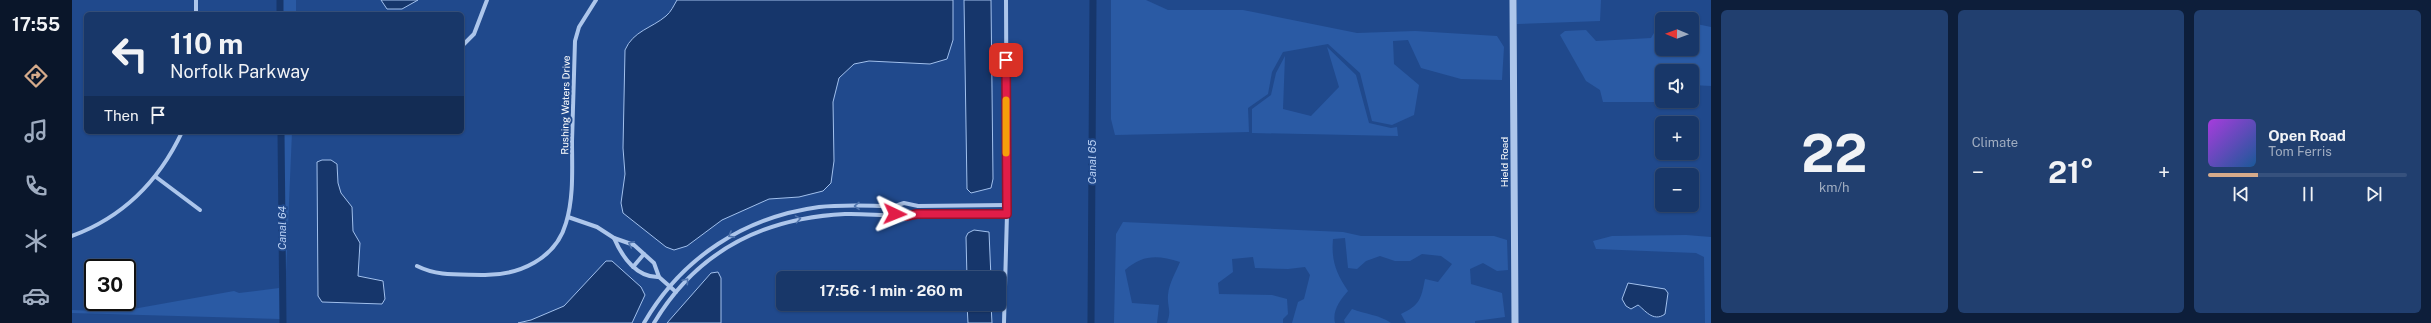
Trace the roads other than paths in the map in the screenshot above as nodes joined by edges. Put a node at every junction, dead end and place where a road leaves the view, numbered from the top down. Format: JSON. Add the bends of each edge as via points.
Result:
{"nodes":[{"id":1,"x":196,"y":0,"type":"edge"},
{"id":2,"x":487,"y":0,"type":"edge"},
{"id":3,"x":596,"y":0,"type":"edge"},
{"id":4,"x":1006,"y":0,"type":"edge"},
{"id":5,"x":1513,"y":0,"type":"edge"},
{"id":6,"x":196,"y":12,"type":"edge"},
{"id":7,"x":464,"y":44,"type":"edge"},
{"id":8,"x":181,"y":134,"type":"edge"},
{"id":9,"x":156,"y":177,"type":"junction"},
{"id":10,"x":1007,"y":205,"type":"junction"},
{"id":11,"x":200,"y":210,"type":"dead end"},
{"id":12,"x":1007,"y":214,"type":"junction"},
{"id":13,"x":568,"y":217,"type":"junction"},
{"id":14,"x":72,"y":236,"type":"edge"},
{"id":15,"x":614,"y":238,"type":"junction"},
{"id":16,"x":644,"y":254,"type":"junction"},
{"id":17,"x":417,"y":266,"type":"dead end"},
{"id":18,"x":633,"y":267,"type":"junction"},
{"id":19,"x":659,"y":278,"type":"junction"},
{"id":20,"x":670,"y":287,"type":"junction"},
{"id":21,"x":676,"y":292,"type":"junction"},
{"id":22,"x":644,"y":323,"type":"edge"},
{"id":23,"x":654,"y":323,"type":"edge"},
{"id":24,"x":1004,"y":323,"type":"edge"},
{"id":25,"x":1515,"y":323,"type":"edge"}],
"edges":[{"from":1,"to":6,"type":"street"},
{"from":2,"to":7,"type":"street","via":[[474,34]]},
{"from":3,"to":13,"type":"street","name":"Rushing Waters Drive","via":[[579,27],[575,41]]},
{"from":4,"to":10,"type":"street"},
{"from":5,"to":25,"type":"street","name":"Hield Road"},
{"from":8,"to":9,"type":"street"},
{"from":9,"to":11,"type":"street"},
{"from":9,"to":14,"type":"street","via":[[132,202],[106,220]]},
{"from":10,"to":12,"type":"street"},
{"from":10,"to":20,"type":"street","one_way":true,"via":[[918,206],[904,203],[895,206],[821,207],[793,212],[764,220],[733,234],[695,260]]},
{"from":21,"to":12,"type":"street","one_way":true,"via":[[689,276],[736,242],[793,220],[847,214]]},
{"from":12,"to":24,"type":"street"},
{"from":13,"to":15,"type":"street","via":[[597,227]]},
{"from":13,"to":17,"type":"street","name":"Rushing Waters Drive","via":[[557,240],[541,259],[522,270],[502,275],[432,274]]},
{"from":16,"to":15,"type":"street","one_way":true,"via":[[634,245]]},
{"from":15,"to":18,"type":"street","via":[[625,260]]},
{"from":16,"to":18,"type":"street"},
{"from":16,"to":19,"type":"street","via":[[654,263]]},
{"from":18,"to":19,"type":"street","via":[[645,276]]},
{"from":19,"to":20,"type":"street"},
{"from":20,"to":21,"type":"street"},
{"from":20,"to":22,"type":"street"},
{"from":21,"to":23,"type":"street"}]}
